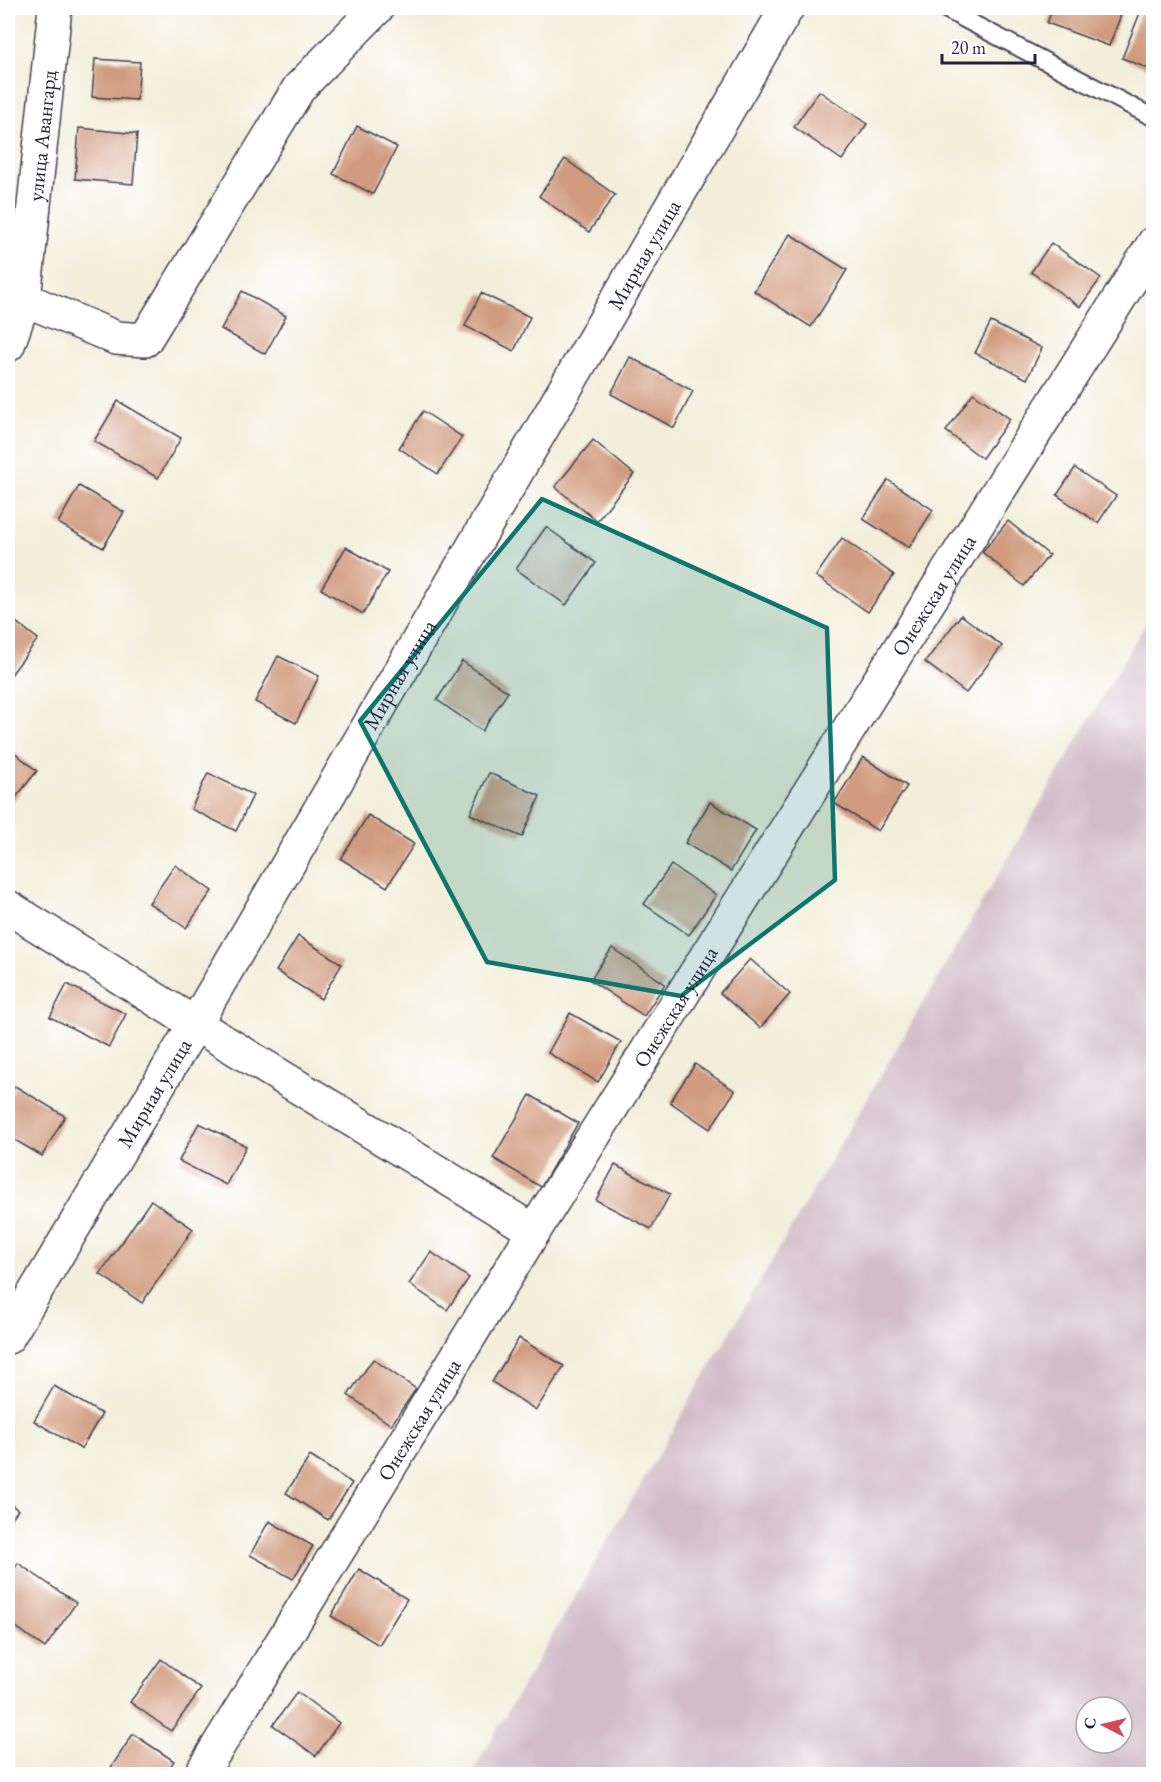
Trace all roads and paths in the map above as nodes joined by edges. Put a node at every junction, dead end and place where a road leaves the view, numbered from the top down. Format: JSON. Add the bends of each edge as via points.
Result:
{"nodes":[{"id":1,"x":55,"y":8,"type":"edge"},
{"id":2,"x":376,"y":8,"type":"edge"},
{"id":3,"x":787,"y":8,"type":"edge"},
{"id":4,"x":943,"y":8,"type":"edge"},
{"id":5,"x":1154,"y":118,"type":"edge"},
{"id":6,"x":1154,"y":243,"type":"edge"},
{"id":7,"x":24,"y":299,"type":"junction"},
{"id":8,"x":8,"y":345,"type":"edge"},
{"id":9,"x":8,"y":907,"type":"edge"},
{"id":10,"x":195,"y":1024,"type":"junction"},
{"id":11,"x":534,"y":1231,"type":"junction"},
{"id":12,"x":8,"y":1337,"type":"edge"},
{"id":13,"x":201,"y":1774,"type":"edge"}],
"edges":[{"from":1,"to":7,"type":"street","name":"улица Авангард"},
{"from":2,"to":7,"type":"street","via":[[299,88],[145,340],[116,338]]},
{"from":3,"to":10,"type":"street","name":"Мирная улица"},
{"from":4,"to":5,"type":"lane"},
{"from":6,"to":11,"type":"street","name":"Онежская улица"},
{"from":7,"to":8,"type":"street","name":"улица Авангард"},
{"from":9,"to":10,"type":"street"},
{"from":10,"to":11,"type":"street"},
{"from":10,"to":12,"type":"street","name":"Мирная улица"},
{"from":11,"to":13,"type":"street","name":"Онежская улица"}]}
